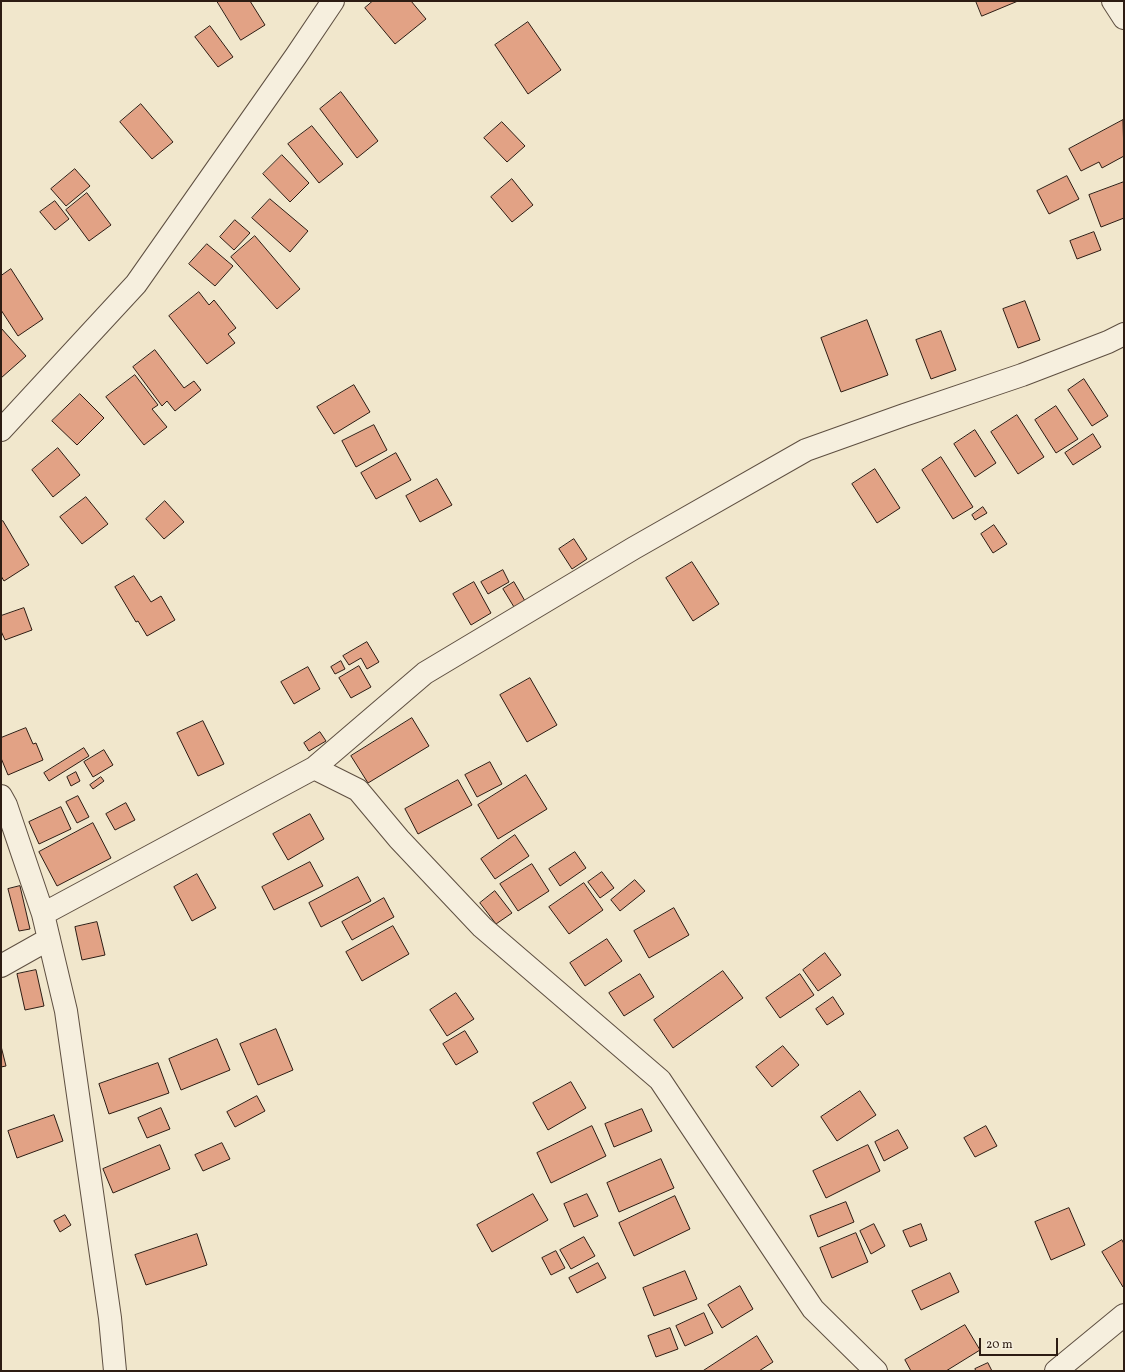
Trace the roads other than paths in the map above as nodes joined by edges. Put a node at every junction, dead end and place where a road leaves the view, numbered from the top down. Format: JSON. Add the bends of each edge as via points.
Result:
{"nodes":[{"id":1,"x":333,"y":1,"type":"edge"},
{"id":2,"x":1113,"y":1,"type":"edge"},
{"id":3,"x":1124,"y":18,"type":"edge"},
{"id":4,"x":1124,"y":334,"type":"edge"},
{"id":5,"x":1,"y":430,"type":"edge"},
{"id":6,"x":314,"y":768,"type":"junction"},
{"id":7,"x":1,"y":796,"type":"edge"},
{"id":8,"x":43,"y":914,"type":"junction"},
{"id":9,"x":49,"y":938,"type":"junction"},
{"id":10,"x":1,"y":966,"type":"edge"},
{"id":11,"x":1124,"y":1315,"type":"edge"},
{"id":12,"x":115,"y":1371,"type":"edge"},
{"id":13,"x":876,"y":1371,"type":"edge"},
{"id":14,"x":1056,"y":1371,"type":"edge"}],
"edges":[{"from":1,"to":5,"type":"street","via":[[136,284]]},
{"from":2,"to":3,"type":"street"},
{"from":4,"to":6,"type":"street","via":[[1022,375],[806,450],[634,548],[425,673]]},
{"from":6,"to":8,"type":"street"},
{"from":6,"to":13,"type":"street","via":[[358,790],[399,839],[482,927],[660,1080],[813,1309]]},
{"from":7,"to":8,"type":"street"},
{"from":8,"to":9,"type":"street"},
{"from":9,"to":10,"type":"street"},
{"from":9,"to":12,"type":"street","via":[[66,1011],[110,1318]]},
{"from":11,"to":14,"type":"street"}]}
